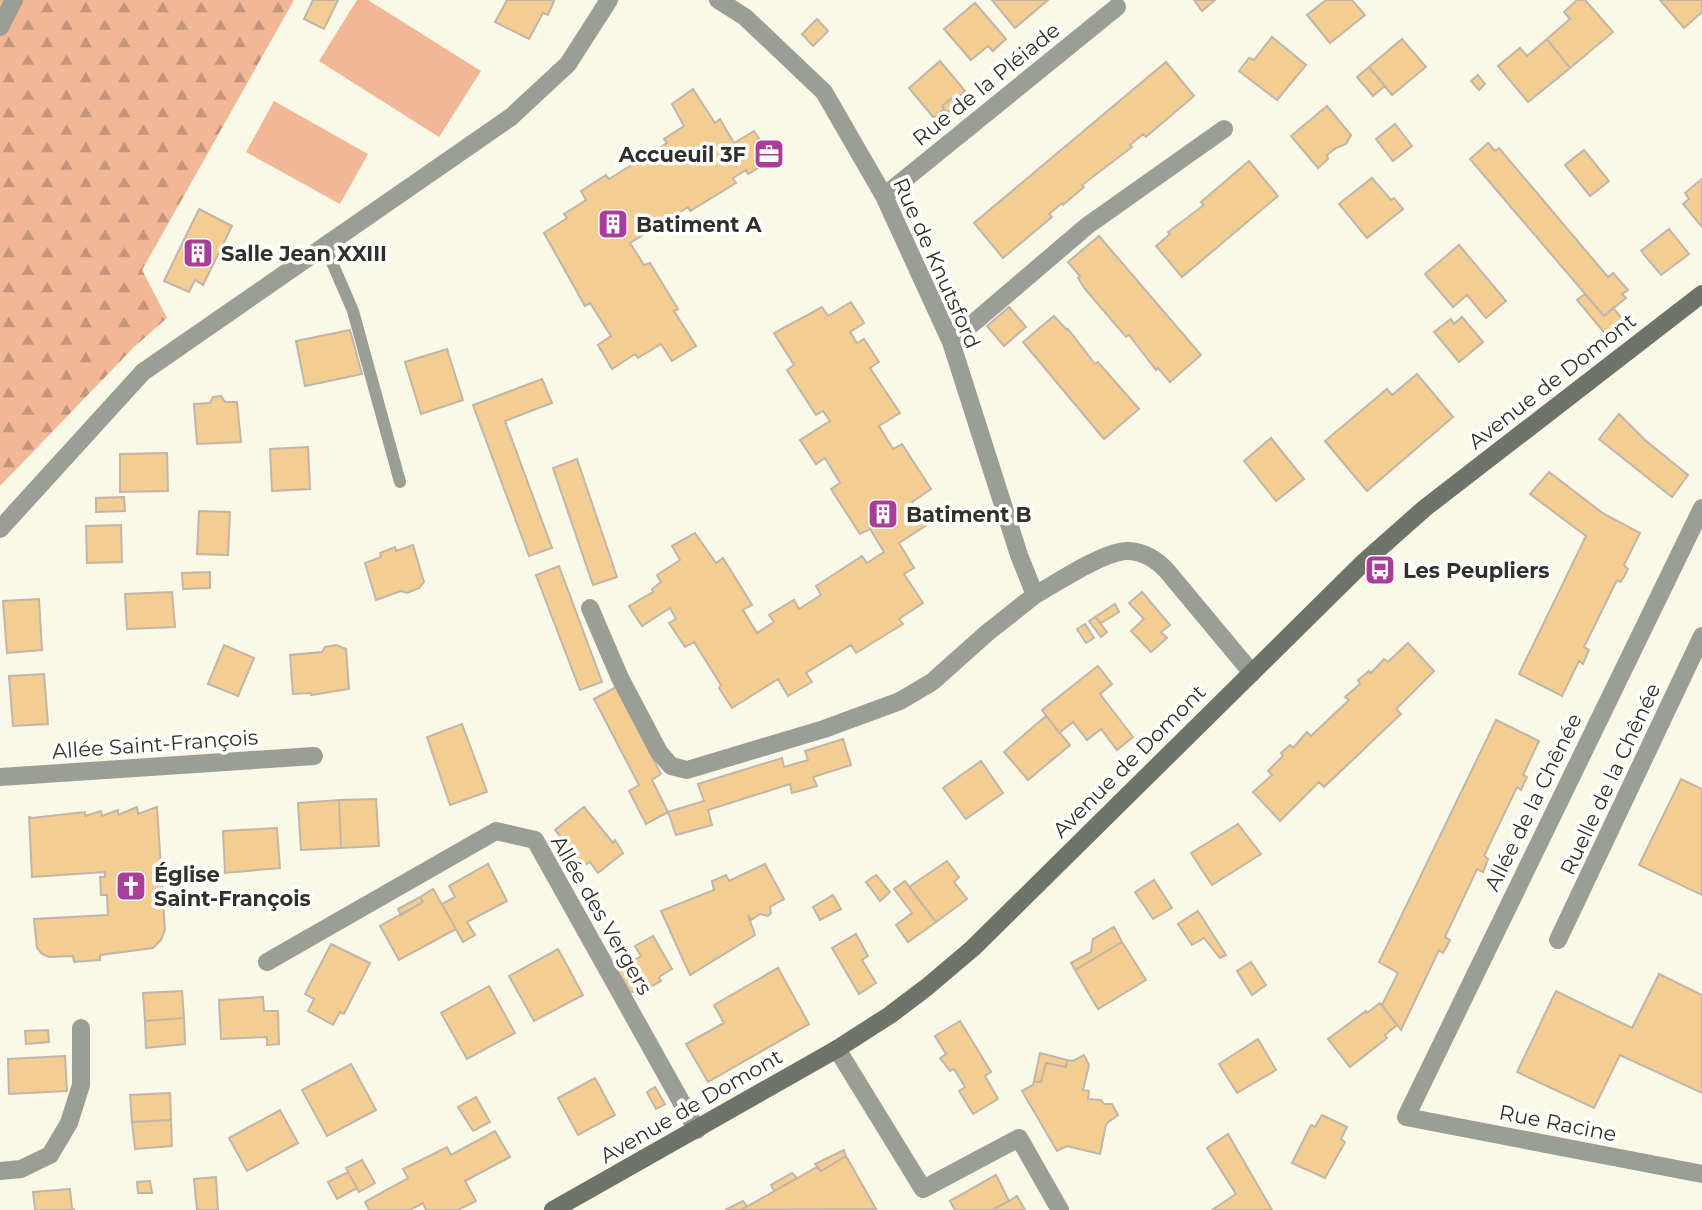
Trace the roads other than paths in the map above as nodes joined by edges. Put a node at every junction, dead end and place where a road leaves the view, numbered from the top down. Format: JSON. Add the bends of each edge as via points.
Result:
{"nodes":[{"id":1,"x":14,"y":0,"type":"edge"},
{"id":2,"x":609,"y":0,"type":"edge"},
{"id":3,"x":718,"y":0,"type":"edge"},
{"id":4,"x":1117,"y":6,"type":"dead end"},
{"id":5,"x":0,"y":27,"type":"edge"},
{"id":6,"x":1224,"y":129,"type":"dead end"},
{"id":7,"x":884,"y":196,"type":"junction"},
{"id":8,"x":325,"y":246,"type":"junction"},
{"id":9,"x":1702,"y":294,"type":"edge"},
{"id":10,"x":951,"y":342,"type":"junction"},
{"id":11,"x":400,"y":482,"type":"dead end"},
{"id":12,"x":1702,"y":508,"type":"edge"},
{"id":13,"x":0,"y":529,"type":"edge"},
{"id":14,"x":1035,"y":595,"type":"junction"},
{"id":15,"x":590,"y":608,"type":"dead end"},
{"id":16,"x":1702,"y":636,"type":"edge"},
{"id":17,"x":1252,"y":673,"type":"junction"},
{"id":18,"x":314,"y":756,"type":"dead end"},
{"id":19,"x":0,"y":777,"type":"edge"},
{"id":20,"x":1558,"y":940,"type":"dead end"},
{"id":21,"x":267,"y":962,"type":"dead end"},
{"id":22,"x":81,"y":1028,"type":"dead end"},
{"id":23,"x":837,"y":1049,"type":"junction"},
{"id":24,"x":1406,"y":1117,"type":"joint"},
{"id":25,"x":697,"y":1130,"type":"junction"},
{"id":26,"x":0,"y":1171,"type":"edge"},
{"id":27,"x":1702,"y":1174,"type":"edge"},
{"id":28,"x":553,"y":1210,"type":"edge"},
{"id":29,"x":1060,"y":1210,"type":"edge"}],
"edges":[{"from":1,"to":5,"type":"street"},
{"from":2,"to":8,"type":"street","via":[[568,64],[511,117]]},
{"from":3,"to":7,"type":"street","name":"Rue de Knutsford","via":[[745,17],[824,92]]},
{"from":4,"to":7,"type":"street","name":"Rue de la Pléiade"},
{"from":6,"to":10,"type":"street","via":[[1087,226]]},
{"from":7,"to":10,"type":"street","name":"Rue de Knutsford"},
{"from":8,"to":11,"type":"lane","via":[[353,311]]},
{"from":8,"to":13,"type":"street","via":[[143,372]]},
{"from":9,"to":17,"type":"main road","name":"Avenue de Domont","via":[[1425,508]]},
{"from":10,"to":14,"type":"street","name":"Rue de Knutsford"},
{"from":12,"to":24,"type":"street","name":"Allée de la Chênée"},
{"from":14,"to":15,"type":"street","via":[[932,682],[900,701],[687,770],[671,766],[659,752]]},
{"from":14,"to":17,"type":"street","via":[[1107,555],[1126,550],[1141,553],[1167,571]]},
{"from":16,"to":20,"type":"street","name":"Ruelle de la Chênée"},
{"from":17,"to":23,"type":"main road","name":"Avenue de Domont","via":[[972,948],[890,1015]]},
{"from":18,"to":19,"type":"street","name":"Allée Saint-François"},
{"from":21,"to":25,"type":"street","name":"Allée des Vergers","via":[[496,831],[535,840]]},
{"from":22,"to":26,"type":"street","via":[[81,1085],[69,1123],[50,1155],[21,1169]]},
{"from":23,"to":25,"type":"main road","name":"Avenue de Domont"},
{"from":23,"to":29,"type":"street","via":[[923,1189],[1018,1139]]},
{"from":24,"to":27,"type":"street","name":"Rue Racine"},
{"from":25,"to":28,"type":"main road","name":"Avenue de Domont"}]}
